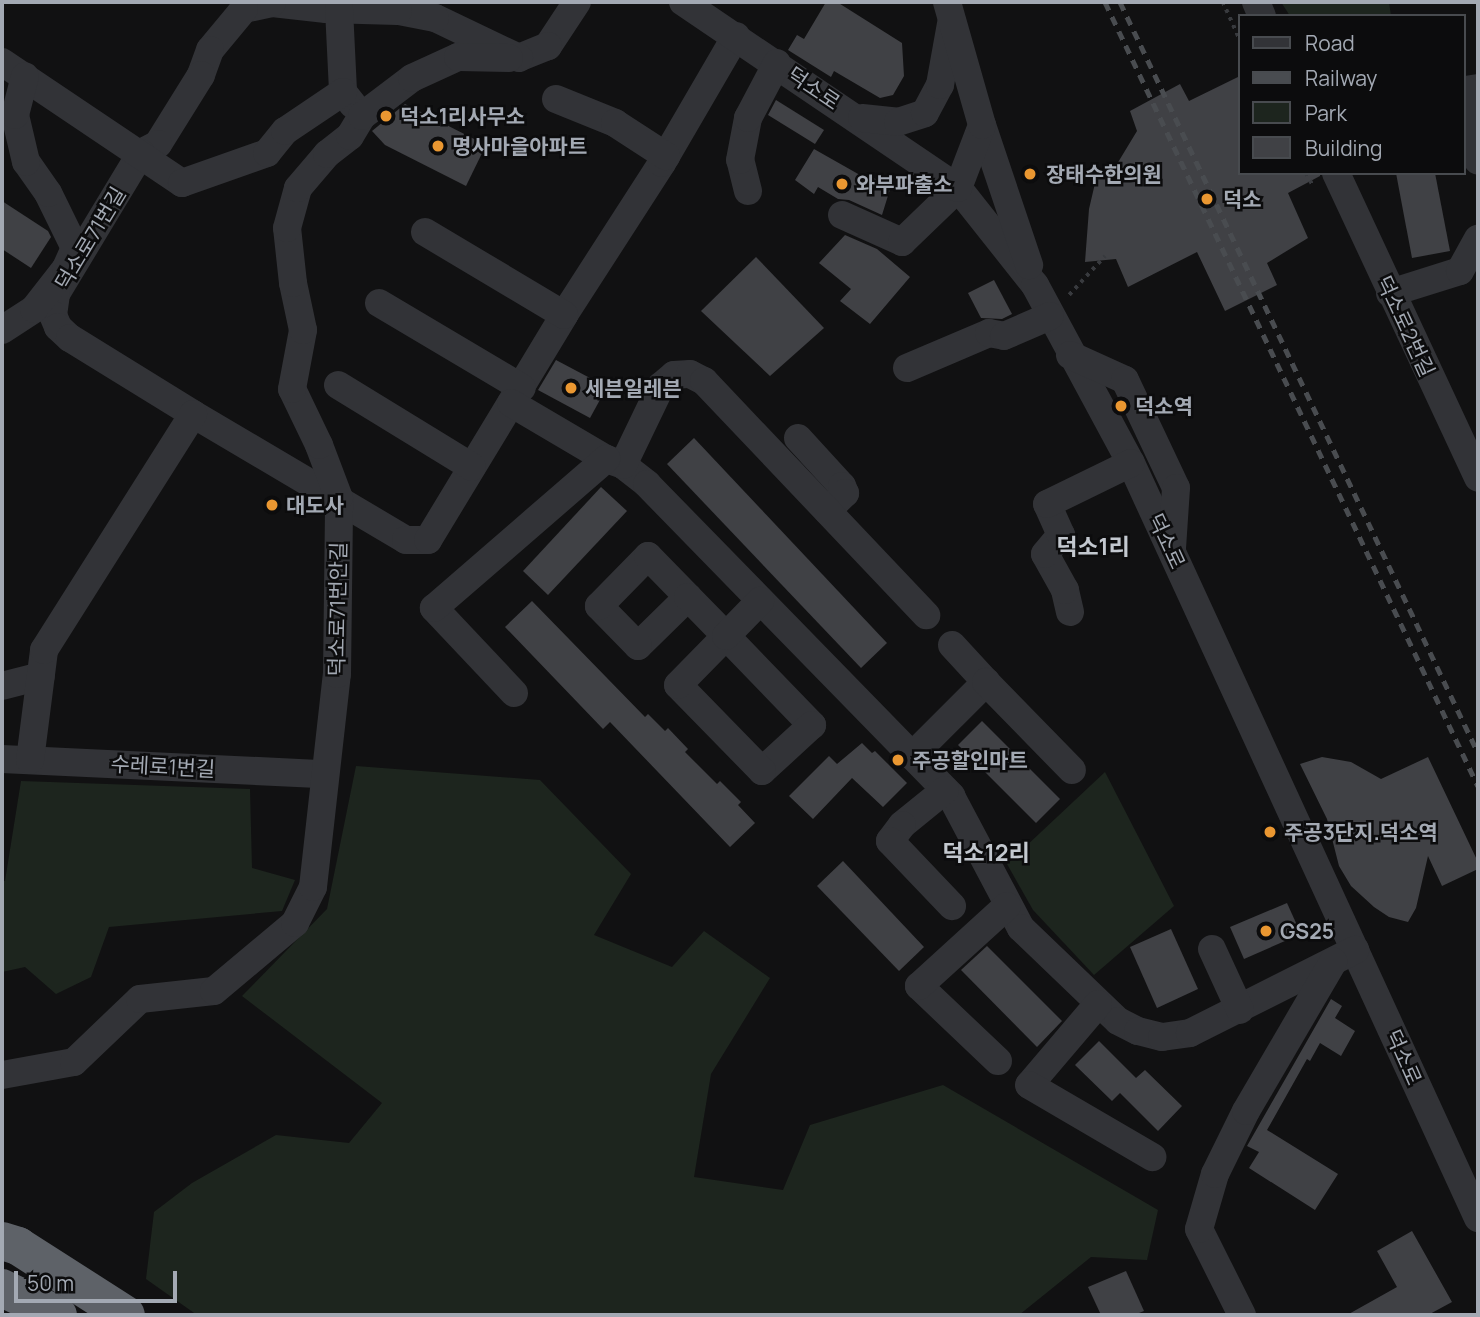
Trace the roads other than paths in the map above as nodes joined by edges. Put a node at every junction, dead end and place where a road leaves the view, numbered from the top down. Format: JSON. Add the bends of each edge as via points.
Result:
{"nodes":[{"id":1,"x":577,"y":2,"type":"edge"},
{"id":2,"x":683,"y":2,"type":"edge"},
{"id":3,"x":244,"y":5,"type":"edge"},
{"id":4,"x":331,"y":7,"type":"edge"},
{"id":5,"x":950,"y":8,"type":"edge"},
{"id":6,"x":736,"y":36,"type":"junction"},
{"id":7,"x":519,"y":58,"type":"junction"},
{"id":8,"x":777,"y":63,"type":"junction"},
{"id":9,"x":14,"y":69,"type":"edge"},
{"id":10,"x":343,"y":92,"type":"junction"},
{"id":11,"x":1466,"y":96,"type":"edge"},
{"id":12,"x":556,"y":99,"type":"dead end"},
{"id":13,"x":362,"y":116,"type":"junction"},
{"id":14,"x":857,"y":117,"type":"junction"},
{"id":15,"x":982,"y":125,"type":"junction"},
{"id":16,"x":141,"y":153,"type":"junction"},
{"id":17,"x":666,"y":156,"type":"junction"},
{"id":18,"x":1478,"y":162,"type":"edge"},
{"id":19,"x":1337,"y":175,"type":"edge"},
{"id":20,"x":958,"y":188,"type":"junction"},
{"id":21,"x":748,"y":191,"type":"dead end"},
{"id":22,"x":842,"y":215,"type":"dead end"},
{"id":23,"x":425,"y":232,"type":"dead end"},
{"id":24,"x":1478,"y":239,"type":"edge"},
{"id":25,"x":1035,"y":285,"type":"junction"},
{"id":26,"x":1390,"y":293,"type":"junction"},
{"id":27,"x":379,"y":303,"type":"dead end"},
{"id":28,"x":1056,"y":307,"type":"junction"},
{"id":29,"x":564,"y":316,"type":"junction"},
{"id":30,"x":2,"y":330,"type":"edge"},
{"id":31,"x":1070,"y":355,"type":"junction"},
{"id":32,"x":907,"y":368,"type":"dead end"},
{"id":33,"x":338,"y":385,"type":"dead end"},
{"id":34,"x":517,"y":396,"type":"junction"},
{"id":35,"x":193,"y":414,"type":"junction"},
{"id":36,"x":798,"y":438,"type":"dead end"},
{"id":37,"x":615,"y":462,"type":"junction"},
{"id":38,"x":1131,"y":463,"type":"junction"},
{"id":39,"x":472,"y":467,"type":"junction"},
{"id":40,"x":1478,"y":478,"type":"edge"},
{"id":41,"x":339,"y":498,"type":"junction"},
{"id":42,"x":827,"y":511,"type":"junction"},
{"id":43,"x":1172,"y":552,"type":"junction"},
{"id":44,"x":688,"y":597,"type":"dead end"},
{"id":45,"x":761,"y":601,"type":"junction"},
{"id":46,"x":1070,"y":611,"type":"dead end"},
{"id":47,"x":926,"y":615,"type":"dead end"},
{"id":48,"x":726,"y":636,"type":"junction"},
{"id":49,"x":952,"y":645,"type":"dead end"},
{"id":50,"x":41,"y":676,"type":"junction"},
{"id":51,"x":986,"y":682,"type":"junction"},
{"id":52,"x":2,"y":686,"type":"edge"},
{"id":53,"x":514,"y":693,"type":"dead end"},
{"id":54,"x":912,"y":756,"type":"junction"},
{"id":55,"x":2,"y":759,"type":"edge"},
{"id":56,"x":30,"y":760,"type":"junction"},
{"id":57,"x":1072,"y":770,"type":"dead end"},
{"id":58,"x":324,"y":774,"type":"junction"},
{"id":59,"x":945,"y":790,"type":"junction"},
{"id":60,"x":952,"y":906,"type":"dead end"},
{"id":61,"x":1007,"y":906,"type":"junction"},
{"id":62,"x":1212,"y":949,"type":"dead end"},
{"id":63,"x":1344,"y":956,"type":"junction"},
{"id":64,"x":1098,"y":1004,"type":"junction"},
{"id":65,"x":1240,"y":1010,"type":"junction"},
{"id":66,"x":998,"y":1061,"type":"dead end"},
{"id":67,"x":2,"y":1075,"type":"edge"},
{"id":68,"x":1153,"y":1157,"type":"dead end"},
{"id":69,"x":1478,"y":1218,"type":"edge"},
{"id":70,"x":2,"y":1241,"type":"edge"},
{"id":71,"x":2,"y":1288,"type":"edge"},
{"id":72,"x":1237,"y":1314,"type":"edge"},
{"id":73,"x":58,"y":1315,"type":"edge"},
{"id":74,"x":126,"y":1315,"type":"edge"}],
"edges":[{"from":1,"to":7,"type":"street","via":[[548,46]]},
{"from":2,"to":6,"type":"street","name":"덕소로"},
{"from":3,"to":4,"type":"street","name":"덕소로71번길"},
{"from":3,"to":16,"type":"street","name":"덕소로71번길","via":[[210,50],[201,75],[158,144]]},
{"from":4,"to":7,"type":"street","name":"덕소로71번길","via":[[435,18]]},
{"from":4,"to":10,"type":"street"},
{"from":5,"to":14,"type":"street","via":[[940,85],[925,113],[898,122]]},
{"from":5,"to":15,"type":"street"},
{"from":6,"to":8,"type":"street","name":"덕소로"},
{"from":6,"to":17,"type":"street"},
{"from":7,"to":13,"type":"street","name":"덕소로71번안길","via":[[458,57],[412,78]]},
{"from":8,"to":14,"type":"street","name":"덕소로"},
{"from":8,"to":21,"type":"street","via":[[748,118],[740,160]]},
{"from":9,"to":16,"type":"street"},
{"from":9,"to":30,"type":"street","via":[[15,115],[26,162],[48,193],[75,248],[66,268],[34,309]]},
{"from":10,"to":13,"type":"street"},
{"from":10,"to":16,"type":"street","via":[[285,131],[267,153],[182,183]]},
{"from":11,"to":18,"type":"street"},
{"from":12,"to":17,"type":"street","via":[[615,122]]},
{"from":13,"to":41,"type":"street","name":"덕소로71번안길","via":[[350,136],[327,153],[298,188],[287,228],[303,330],[292,389]]},
{"from":14,"to":20,"type":"street","name":"덕소로"},
{"from":15,"to":20,"type":"street"},
{"from":15,"to":25,"type":"street"},
{"from":16,"to":35,"type":"street","name":"덕소로71번길","via":[[55,294],[53,315],[70,338]]},
{"from":17,"to":29,"type":"street"},
{"from":19,"to":26,"type":"street","name":"덕소로2번길"},
{"from":20,"to":22,"type":"street","via":[[902,242]]},
{"from":20,"to":25,"type":"street","name":"덕소로"},
{"from":23,"to":29,"type":"street"},
{"from":24,"to":26,"type":"street","via":[[1460,271]]},
{"from":25,"to":28,"type":"street","name":"덕소로"},
{"from":26,"to":40,"type":"street","name":"덕소로2번길"},
{"from":27,"to":34,"type":"street"},
{"from":28,"to":31,"type":"street","name":"덕소로"},
{"from":28,"to":32,"type":"street","via":[[1004,336],[989,333]]},
{"from":29,"to":34,"type":"street"},
{"from":31,"to":38,"type":"street","name":"덕소로"},
{"from":31,"to":43,"type":"street","via":[[1125,380],[1176,488]]},
{"from":33,"to":39,"type":"street"},
{"from":34,"to":37,"type":"street"},
{"from":34,"to":39,"type":"street"},
{"from":35,"to":41,"type":"street","name":"덕소로71번길"},
{"from":35,"to":50,"type":"street","via":[[44,650]]},
{"from":36,"to":42,"type":"street","via":[[845,493]]},
{"from":37,"to":42,"type":"street","via":[[662,386],[674,375],[690,373],[704,381]]},
{"from":37,"to":45,"type":"street","via":[[647,484]]},
{"from":37,"to":53,"type":"street","via":[[434,608]]},
{"from":38,"to":43,"type":"street","name":"덕소로"},
{"from":38,"to":46,"type":"street","via":[[1047,504],[1061,535],[1045,554],[1065,590]]},
{"from":39,"to":41,"type":"street","name":"덕소로71번길","via":[[428,540],[405,540]]},
{"from":41,"to":58,"type":"street","name":"덕소로71번안길","via":[[337,674]]},
{"from":42,"to":47,"type":"street"},
{"from":43,"to":63,"type":"street","name":"덕소로"},
{"from":44,"to":48,"type":"street"},
{"from":45,"to":48,"type":"street"},
{"from":45,"to":54,"type":"street"},
{"from":48,"to":48,"type":"street","via":[[678,685],[762,771],[812,725]]},
{"from":49,"to":51,"type":"street"},
{"from":50,"to":52,"type":"street"},
{"from":50,"to":56,"type":"street"},
{"from":51,"to":54,"type":"street"},
{"from":51,"to":57,"type":"street"},
{"from":54,"to":59,"type":"street"},
{"from":55,"to":56,"type":"street","name":"수레로1번길"},
{"from":56,"to":58,"type":"street","name":"수레로1번길"},
{"from":58,"to":67,"type":"street","name":"덕소로71번안길","via":[[313,887],[295,923],[214,991],[140,999],[74,1062]]},
{"from":59,"to":60,"type":"street","via":[[902,825],[890,841]]},
{"from":59,"to":61,"type":"street"},
{"from":61,"to":64,"type":"street","via":[[1021,928]]},
{"from":61,"to":66,"type":"street","via":[[919,986]]},
{"from":62,"to":65,"type":"street"},
{"from":63,"to":65,"type":"street"},
{"from":63,"to":69,"type":"street","name":"덕소로"},
{"from":63,"to":72,"type":"street","via":[[1246,1111],[1215,1174],[1199,1229]]},
{"from":64,"to":65,"type":"street","via":[[1118,1021],[1162,1037],[1190,1033]]},
{"from":64,"to":68,"type":"street","via":[[1029,1085]]},
{"from":70,"to":74,"type":"highway","via":[[18,1246]]},
{"from":71,"to":73,"type":"highway"}]}
